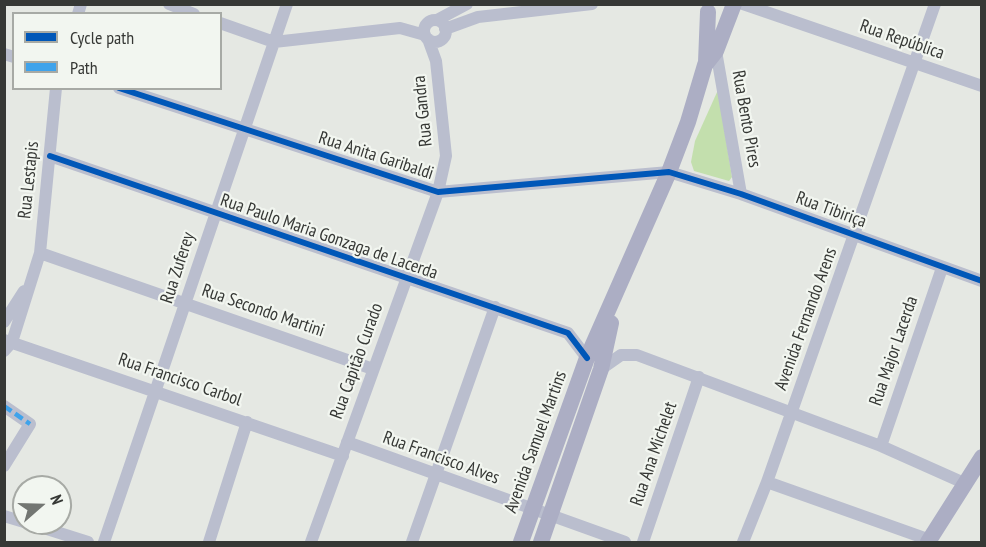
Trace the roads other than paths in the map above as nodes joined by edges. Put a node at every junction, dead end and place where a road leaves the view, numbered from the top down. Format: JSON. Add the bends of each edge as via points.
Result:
{"nodes":[{"id":1,"x":169,"y":4,"type":"edge"},
{"id":2,"x":287,"y":4,"type":"edge"},
{"id":3,"x":467,"y":4,"type":"edge"},
{"id":4,"x":489,"y":4,"type":"edge"},
{"id":5,"x":592,"y":4,"type":"edge"},
{"id":6,"x":743,"y":4,"type":"edge"},
{"id":7,"x":935,"y":4,"type":"edge"},
{"id":8,"x":705,"y":8,"type":"edge"},
{"id":9,"x":730,"y":11,"type":"edge"},
{"id":10,"x":189,"y":12,"type":"edge"},
{"id":11,"x":478,"y":17,"type":"junction"},
{"id":12,"x":222,"y":24,"type":"edge"},
{"id":13,"x":439,"y":27,"type":"junction"},
{"id":14,"x":400,"y":28,"type":"junction"},
{"id":15,"x":426,"y":37,"type":"junction"},
{"id":16,"x":274,"y":42,"type":"junction"},
{"id":17,"x":716,"y":51,"type":"junction"},
{"id":18,"x":436,"y":61,"type":"junction"},
{"id":19,"x":915,"y":63,"type":"junction"},
{"id":20,"x":705,"y":65,"type":"junction"},
{"id":21,"x":981,"y":86,"type":"edge"},
{"id":22,"x":56,"y":90,"type":"edge"},
{"id":23,"x":125,"y":90,"type":"edge"},
{"id":24,"x":246,"y":128,"type":"junction"},
{"id":25,"x":50,"y":156,"type":"junction"},
{"id":26,"x":669,"y":172,"type":"junction"},
{"id":27,"x":438,"y":192,"type":"junction"},
{"id":28,"x":741,"y":194,"type":"junction"},
{"id":29,"x":215,"y":214,"type":"junction"},
{"id":30,"x":855,"y":235,"type":"junction"},
{"id":31,"x":40,"y":253,"type":"junction"},
{"id":32,"x":942,"y":268,"type":"junction"},
{"id":33,"x":34,"y":274,"type":"junction"},
{"id":34,"x":406,"y":279,"type":"junction"},
{"id":35,"x":981,"y":281,"type":"edge"},
{"id":36,"x":618,"y":290,"type":"junction"},
{"id":37,"x":186,"y":303,"type":"junction"},
{"id":38,"x":495,"y":308,"type":"junction"},
{"id":39,"x":4,"y":322,"type":"edge"},
{"id":40,"x":7,"y":344,"type":"edge"},
{"id":41,"x":587,"y":358,"type":"junction"},
{"id":42,"x":373,"y":369,"type":"junction"},
{"id":43,"x":601,"y":369,"type":"junction"},
{"id":44,"x":699,"y":377,"type":"junction"},
{"id":45,"x":157,"y":392,"type":"junction"},
{"id":46,"x":4,"y":406,"type":"edge"},
{"id":47,"x":792,"y":412,"type":"junction"},
{"id":48,"x":247,"y":422,"type":"junction"},
{"id":49,"x":347,"y":442,"type":"junction"},
{"id":50,"x":881,"y":446,"type":"junction"},
{"id":51,"x":342,"y":456,"type":"junction"},
{"id":52,"x":981,"y":457,"type":"edge"},
{"id":53,"x":4,"y":466,"type":"edge"},
{"id":54,"x":435,"y":475,"type":"junction"},
{"id":55,"x":767,"y":482,"type":"junction"},
{"id":56,"x":964,"y":483,"type":"junction"},
{"id":57,"x":532,"y":510,"type":"junction"},
{"id":58,"x":551,"y":517,"type":"junction"},
{"id":59,"x":64,"y":535,"type":"edge"},
{"id":60,"x":929,"y":541,"type":"edge"},
{"id":61,"x":88,"y":543,"type":"edge"},
{"id":62,"x":104,"y":543,"type":"edge"},
{"id":63,"x":209,"y":543,"type":"edge"},
{"id":64,"x":311,"y":543,"type":"edge"},
{"id":65,"x":412,"y":543,"type":"edge"},
{"id":66,"x":520,"y":543,"type":"edge"},
{"id":67,"x":542,"y":543,"type":"edge"},
{"id":68,"x":625,"y":543,"type":"edge"},
{"id":69,"x":643,"y":543,"type":"edge"},
{"id":70,"x":743,"y":543,"type":"edge"}],
"edges":[{"from":1,"to":10,"type":"street"},
{"from":2,"to":16,"type":"street","name":"Rua Zuferey"},
{"from":3,"to":13,"type":"street"},
{"from":4,"to":11,"type":"street"},
{"from":5,"to":11,"type":"street"},
{"from":6,"to":19,"type":"street","name":"Rua República"},
{"from":7,"to":19,"type":"street","name":"Avenida Fernando Arens"},
{"from":8,"to":9,"type":"street","via":[[714,16]]},
{"from":8,"to":20,"type":"main road"},
{"from":9,"to":17,"type":"main road","name":"Avenida Samuel Martins"},
{"from":11,"to":13,"type":"street"},
{"from":12,"to":16,"type":"street"},
{"from":13,"to":14,"type":"street","via":[[415,22]]},
{"from":13,"to":15,"type":"street","via":[[436,41]]},
{"from":13,"to":15,"type":"street","via":[[426,25]]},
{"from":13,"to":18,"type":"street","name":"Rua Gandra"},
{"from":14,"to":15,"type":"street"},
{"from":14,"to":16,"type":"street"},
{"from":15,"to":18,"type":"street","name":"Rua Gandra"},
{"from":16,"to":24,"type":"street","name":"Rua Zuferey"},
{"from":17,"to":20,"type":"main road","name":"Avenida Samuel Martins"},
{"from":17,"to":28,"type":"street","name":"Rua Bento Pires"},
{"from":18,"to":27,"type":"street","name":"Rua Gandra","via":[[446,156]]},
{"from":19,"to":21,"type":"street","name":"Rua República"},
{"from":19,"to":30,"type":"street","name":"Avenida Fernando Arens"},
{"from":20,"to":26,"type":"main road","name":"Avenida Samuel Martins"},
{"from":22,"to":25,"type":"street","name":"Rua Lestapis"},
{"from":23,"to":24,"type":"street","name":"Rua Anita Garibaldi"},
{"from":24,"to":27,"type":"street","name":"Rua Anita Garibaldi"},
{"from":24,"to":29,"type":"street","name":"Rua Zuferey"},
{"from":25,"to":29,"type":"street","name":"Rua Paulo Maria Gonzaga de Lacerda"},
{"from":25,"to":31,"type":"street","name":"Rua Lestapis"},
{"from":26,"to":27,"type":"street","name":"Rua Anita Garibaldi"},
{"from":26,"to":28,"type":"street","name":"Rua Tibiriça"},
{"from":26,"to":36,"type":"main road","name":"Avenida Samuel Martins"},
{"from":27,"to":34,"type":"street","name":"Rua Capitão Curado"},
{"from":28,"to":30,"type":"street","name":"Rua Tibiriça"},
{"from":29,"to":34,"type":"street","name":"Rua Paulo Maria Gonzaga de Lacerda"},
{"from":29,"to":37,"type":"street","name":"Rua Zuferey"},
{"from":30,"to":32,"type":"street","name":"Rua Tibiriça"},
{"from":30,"to":47,"type":"street","name":"Avenida Fernando Arens"},
{"from":31,"to":33,"type":"street","name":"Rua Lestapis"},
{"from":31,"to":37,"type":"street","name":"Rua Secondo Martini"},
{"from":32,"to":35,"type":"street","name":"Rua Tibiriça"},
{"from":32,"to":50,"type":"street","name":"Rua Major Lacerda"},
{"from":33,"to":39,"type":"street","name":"Rua Lestapis"},
{"from":33,"to":40,"type":"street","name":"Rua Lestapis"},
{"from":34,"to":38,"type":"street","name":"Rua Paulo Maria Gonzaga de Lacerda"},
{"from":34,"to":42,"type":"street","name":"Rua Capitão Curado"},
{"from":36,"to":41,"type":"main road","name":"Avenida Samuel Martins"},
{"from":36,"to":43,"type":"main road","name":"Avenida Samuel Martins"},
{"from":37,"to":42,"type":"street","name":"Rua Secondo Martini"},
{"from":37,"to":45,"type":"street","name":"Rua Zuferey"},
{"from":38,"to":41,"type":"street","name":"Rua Paulo Maria Gonzaga de Lacerda","via":[[568,333]]},
{"from":38,"to":54,"type":"street"},
{"from":40,"to":45,"type":"street","name":"Rua Francisco Carbol"},
{"from":41,"to":43,"type":"main road"},
{"from":41,"to":57,"type":"main road","name":"Avenida Samuel Martins"},
{"from":42,"to":49,"type":"street","name":"Rua Capitão Curado"},
{"from":43,"to":44,"type":"street","via":[[621,355],[637,355]]},
{"from":43,"to":58,"type":"main road","name":"Avenida Samuel Martins"},
{"from":44,"to":47,"type":"street"},
{"from":44,"to":69,"type":"street","name":"Rua Ana Michelet"},
{"from":45,"to":48,"type":"street","name":"Rua Francisco Carbol"},
{"from":45,"to":62,"type":"street","name":"Rua Zuferey"},
{"from":46,"to":53,"type":"street","via":[[30,424]]},
{"from":47,"to":50,"type":"street"},
{"from":47,"to":55,"type":"street","name":"Avenida Fernando Arens"},
{"from":48,"to":51,"type":"street","name":"Rua Francisco Carbol"},
{"from":48,"to":63,"type":"street"},
{"from":49,"to":51,"type":"street","name":"Rua Capitão Curado"},
{"from":49,"to":54,"type":"street","name":"Rua Francisco Alves"},
{"from":50,"to":56,"type":"street"},
{"from":51,"to":64,"type":"street","name":"Rua Capitão Curado"},
{"from":52,"to":56,"type":"main road"},
{"from":54,"to":57,"type":"street","name":"Rua Francisco Alves"},
{"from":54,"to":65,"type":"street"},
{"from":55,"to":60,"type":"street"},
{"from":55,"to":70,"type":"street","name":"Avenida Fernando Arens"},
{"from":56,"to":60,"type":"main road"},
{"from":57,"to":58,"type":"street","name":"Rua Francisco Alves"},
{"from":57,"to":66,"type":"main road","name":"Avenida Samuel Martins"},
{"from":58,"to":67,"type":"main road","name":"Avenida Samuel Martins"},
{"from":58,"to":68,"type":"street","name":"Rua Francisco Alves"},
{"from":59,"to":61,"type":"street"}]}
